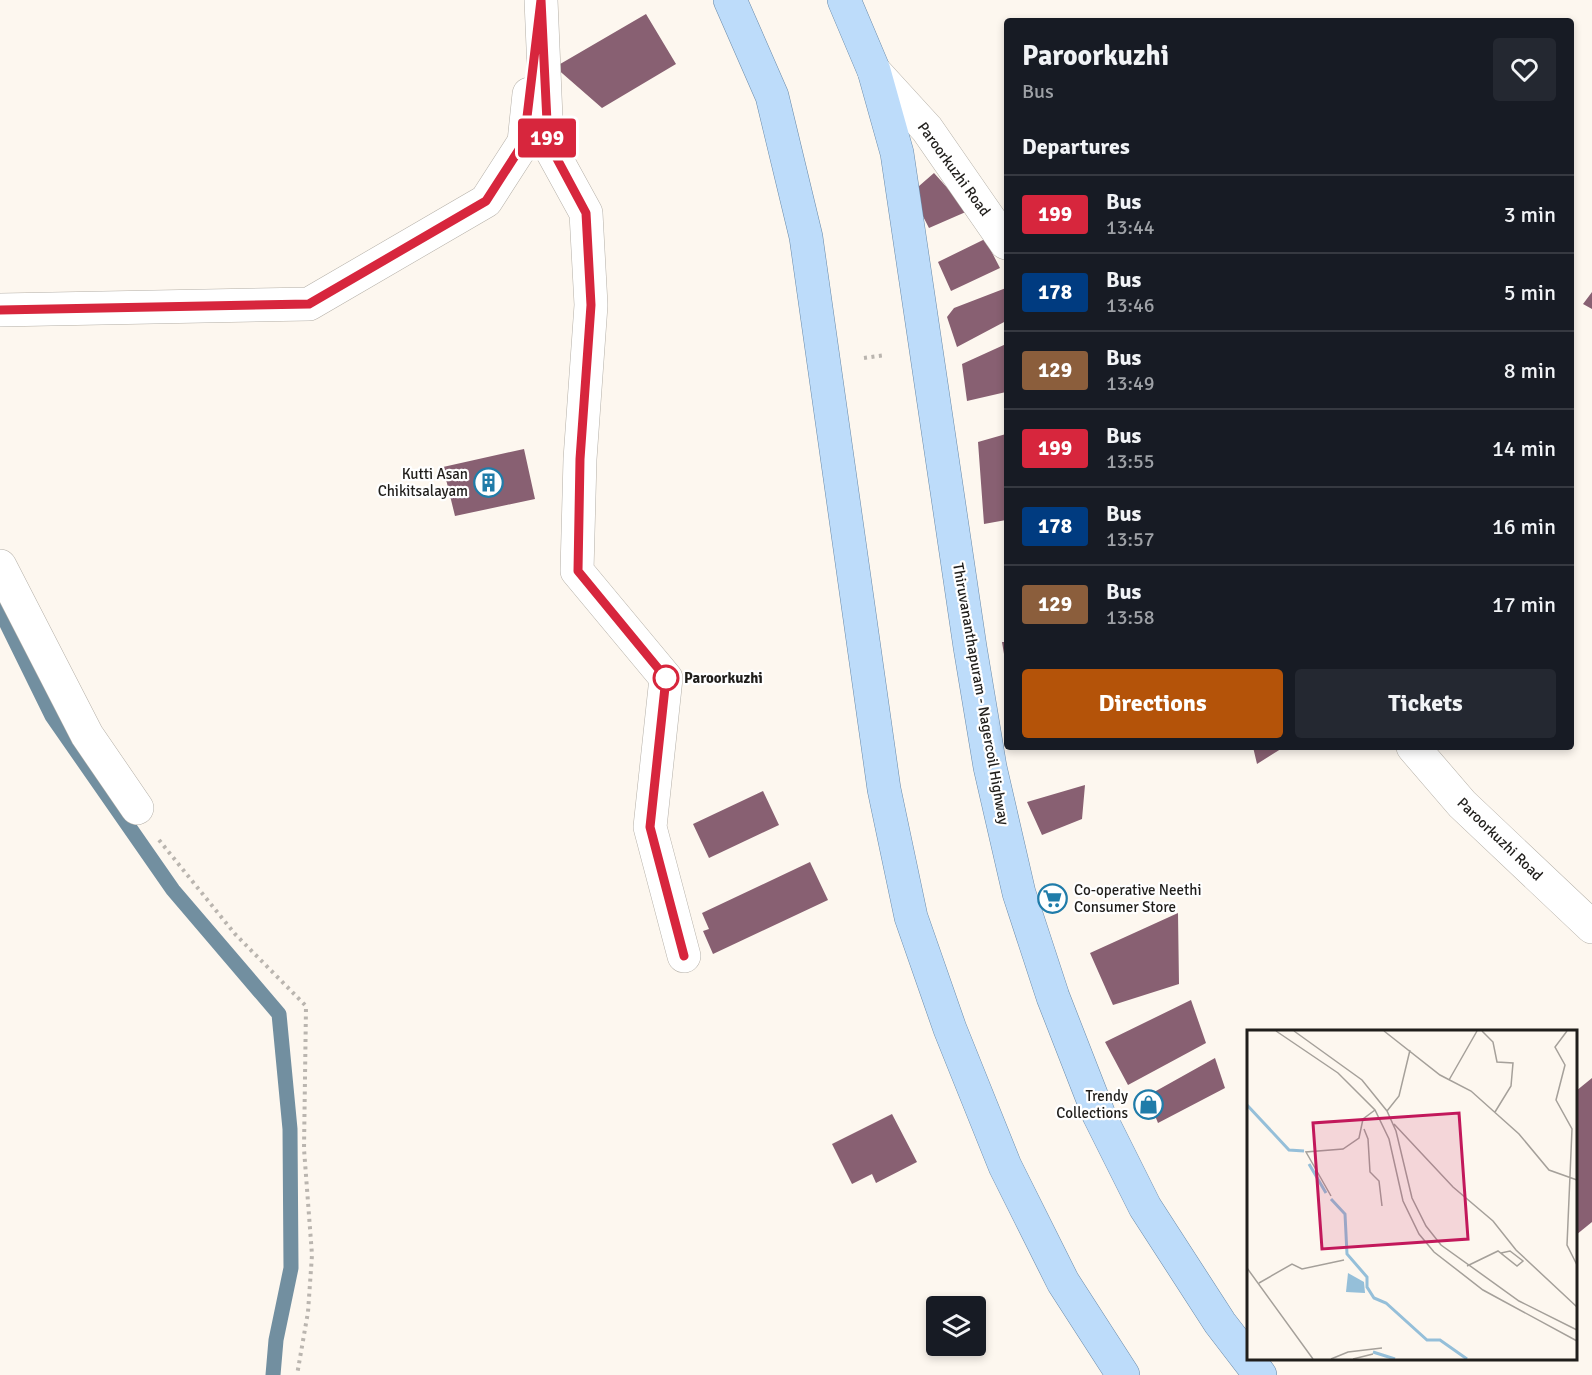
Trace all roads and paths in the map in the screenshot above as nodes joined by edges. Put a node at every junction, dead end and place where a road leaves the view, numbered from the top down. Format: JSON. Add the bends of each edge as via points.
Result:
{"nodes":[{"id":1,"x":730,"y":0,"type":"edge"},
{"id":2,"x":844,"y":0,"type":"edge"},
{"id":3,"x":874,"y":71,"type":"junction"},
{"id":4,"x":1004,"y":240,"type":"edge"},
{"id":5,"x":0,"y":310,"type":"edge"},
{"id":6,"x":0,"y":566,"type":"edge"},
{"id":7,"x":1416,"y":750,"type":"edge"},
{"id":8,"x":137,"y":808,"type":"joint"},
{"id":9,"x":1592,"y":927,"type":"edge"},
{"id":10,"x":684,"y":956,"type":"dead end"},
{"id":11,"x":1247,"y":1358,"type":"edge"},
{"id":12,"x":1248,"y":1360,"type":"edge"},
{"id":13,"x":297,"y":1375,"type":"edge"},
{"id":14,"x":1124,"y":1375,"type":"edge"},
{"id":15,"x":1260,"y":1375,"type":"edge"}],
"edges":[{"from":1,"to":14,"type":"main road","via":[[772,96],[806,237],[884,789],[911,917],[950,1029],[1005,1166],[1062,1282]]},
{"from":2,"to":3,"type":"main road","name":"Thiruvananthapuram - Nagercoil Highway"},
{"from":3,"to":4,"type":"street","name":"Paroorkuzhi Road","via":[[927,129]]},
{"from":3,"to":11,"type":"main road","name":"Thiruvananthapuram - Nagercoil Highway","via":[[897,153],[970,647],[990,767],[1019,893],[1053,997],[1099,1115],[1145,1207]]},
{"from":5,"to":10,"type":"street","via":[[309,304],[486,201],[524,142],[541,0],[548,142],[586,213],[587,224],[591,305],[580,459],[578,571],[666,678],[650,827]]},
{"from":6,"to":8,"type":"street","via":[[87,735]]},
{"from":7,"to":9,"type":"street","name":"Paroorkuzhi Road","via":[[1462,804]]},
{"from":8,"to":13,"type":"path","via":[[235,934],[306,1006],[304,1149],[312,1255],[308,1312]]},
{"from":12,"to":15,"type":"main road","name":"Thiruvananthapuram - Nagercoil Highway"}]}
